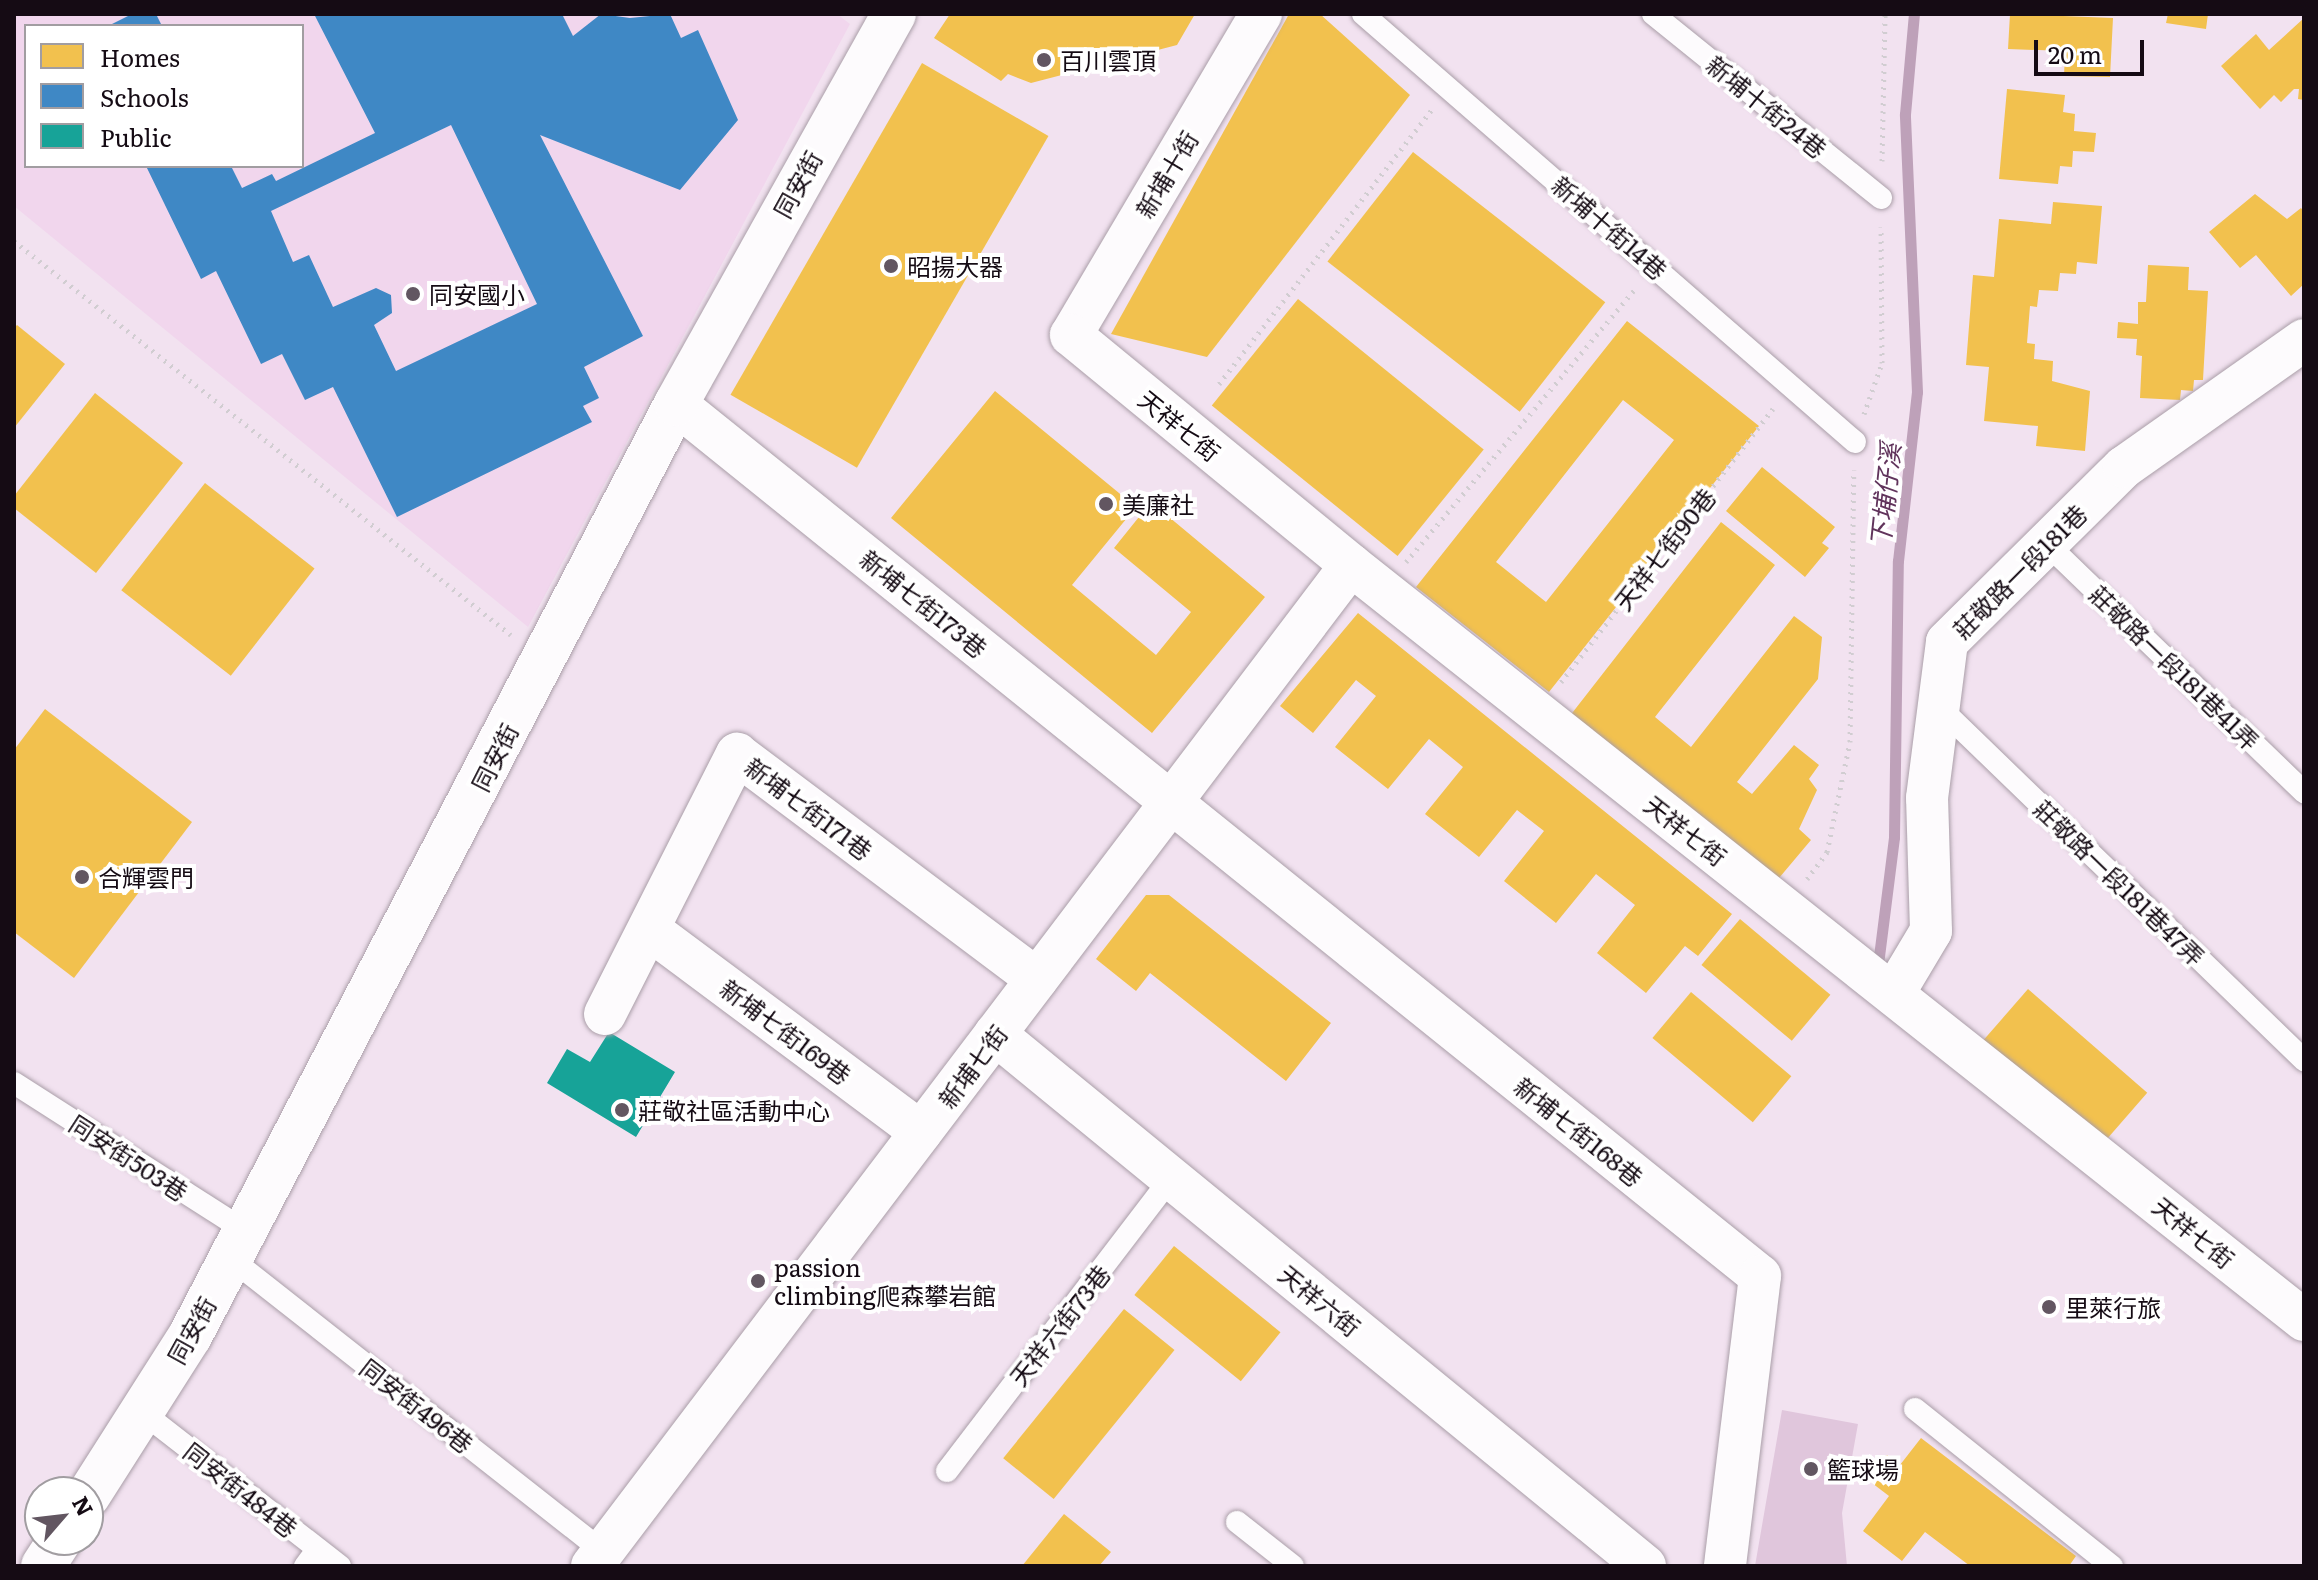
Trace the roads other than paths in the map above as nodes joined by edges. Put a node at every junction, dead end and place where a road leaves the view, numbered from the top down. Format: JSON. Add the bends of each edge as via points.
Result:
{"nodes":[{"id":1,"x":894,"y":14,"type":"edge"},
{"id":2,"x":1261,"y":14,"type":"edge"},
{"id":3,"x":1363,"y":14,"type":"edge"},
{"id":4,"x":1653,"y":14,"type":"edge"},
{"id":5,"x":1881,"y":198,"type":"dead end"},
{"id":6,"x":1071,"y":335,"type":"joint"},
{"id":7,"x":2304,"y":340,"type":"edge"},
{"id":8,"x":676,"y":404,"type":"junction"},
{"id":9,"x":1855,"y":442,"type":"dead end"},
{"id":10,"x":2046,"y":543,"type":"junction"},
{"id":11,"x":1367,"y":577,"type":"junction"},
{"id":12,"x":1937,"y":704,"type":"junction"},
{"id":13,"x":2304,"y":792,"type":"edge"},
{"id":14,"x":1171,"y":803,"type":"junction"},
{"id":15,"x":650,"y":930,"type":"junction"},
{"id":16,"x":1037,"y":979,"type":"junction"},
{"id":17,"x":1879,"y":981,"type":"junction"},
{"id":18,"x":605,"y":1014,"type":"dead end"},
{"id":19,"x":995,"y":1034,"type":"junction"},
{"id":20,"x":2304,"y":1060,"type":"edge"},
{"id":21,"x":14,"y":1083,"type":"edge"},
{"id":22,"x":921,"y":1132,"type":"junction"},
{"id":23,"x":1171,"y":1178,"type":"junction"},
{"id":24,"x":238,"y":1245,"type":"junction"},
{"id":25,"x":2304,"y":1320,"type":"edge"},
{"id":26,"x":1915,"y":1409,"type":"dead end"},
{"id":27,"x":142,"y":1412,"type":"junction"},
{"id":28,"x":947,"y":1471,"type":"dead end"},
{"id":29,"x":101,"y":1476,"type":"edge"},
{"id":30,"x":1237,"y":1522,"type":"dead end"},
{"id":31,"x":312,"y":1557,"type":"edge"},
{"id":32,"x":598,"y":1559,"type":"edge"},
{"id":33,"x":340,"y":1566,"type":"edge"},
{"id":34,"x":1293,"y":1566,"type":"edge"},
{"id":35,"x":1645,"y":1566,"type":"edge"},
{"id":36,"x":1725,"y":1566,"type":"edge"},
{"id":37,"x":2112,"y":1566,"type":"edge"}],
"edges":[{"from":1,"to":8,"type":"street","name":"同安街"},
{"from":2,"to":6,"type":"street","name":"新埔十街"},
{"from":3,"to":9,"type":"lane","name":"新埔十街14巷"},
{"from":4,"to":5,"type":"lane","name":"新埔十街24巷"},
{"from":6,"to":11,"type":"street","name":"天祥七街"},
{"from":7,"to":10,"type":"street","name":"莊敬路一段181巷","via":[[2124,467]]},
{"from":8,"to":14,"type":"street","name":"新埔七街173巷"},
{"from":8,"to":24,"type":"street","name":"同安街"},
{"from":10,"to":12,"type":"street","name":"莊敬路一段181巷","via":[[1947,642]]},
{"from":10,"to":13,"type":"lane","name":"莊敬路一段181巷41弄"},
{"from":11,"to":14,"type":"street","name":"新埔七街"},
{"from":11,"to":17,"type":"street","name":"天祥七街"},
{"from":12,"to":17,"type":"street","name":"莊敬路一段181巷","via":[[1927,798],[1931,931]]},
{"from":12,"to":20,"type":"lane","name":"莊敬路一段181巷47弄"},
{"from":14,"to":16,"type":"street","name":"新埔七街"},
{"from":14,"to":36,"type":"street","name":"新埔七街168巷","via":[[1760,1276]]},
{"from":15,"to":16,"type":"street","name":"新埔七街171巷","via":[[737,754]]},
{"from":15,"to":18,"type":"street","name":"新埔七街171巷"},
{"from":15,"to":22,"type":"street","name":"新埔七街169巷"},
{"from":16,"to":19,"type":"street","name":"新埔七街"},
{"from":17,"to":25,"type":"street","name":"天祥七街"},
{"from":19,"to":22,"type":"street","name":"新埔七街"},
{"from":19,"to":23,"type":"street","name":"天祥六街"},
{"from":21,"to":24,"type":"lane","name":"同安街503巷"},
{"from":22,"to":32,"type":"street","name":"新埔七街"},
{"from":23,"to":28,"type":"lane","name":"天祥六街73巷"},
{"from":23,"to":35,"type":"street","name":"天祥六街"},
{"from":24,"to":27,"type":"street","name":"同安街"},
{"from":24,"to":32,"type":"lane","name":"同安街496巷"},
{"from":26,"to":37,"type":"lane"},
{"from":27,"to":29,"type":"street","name":"同安街"},
{"from":27,"to":31,"type":"lane","name":"同安街484巷"},
{"from":30,"to":34,"type":"lane"},
{"from":31,"to":33,"type":"lane","name":"同安街484巷"}]}
